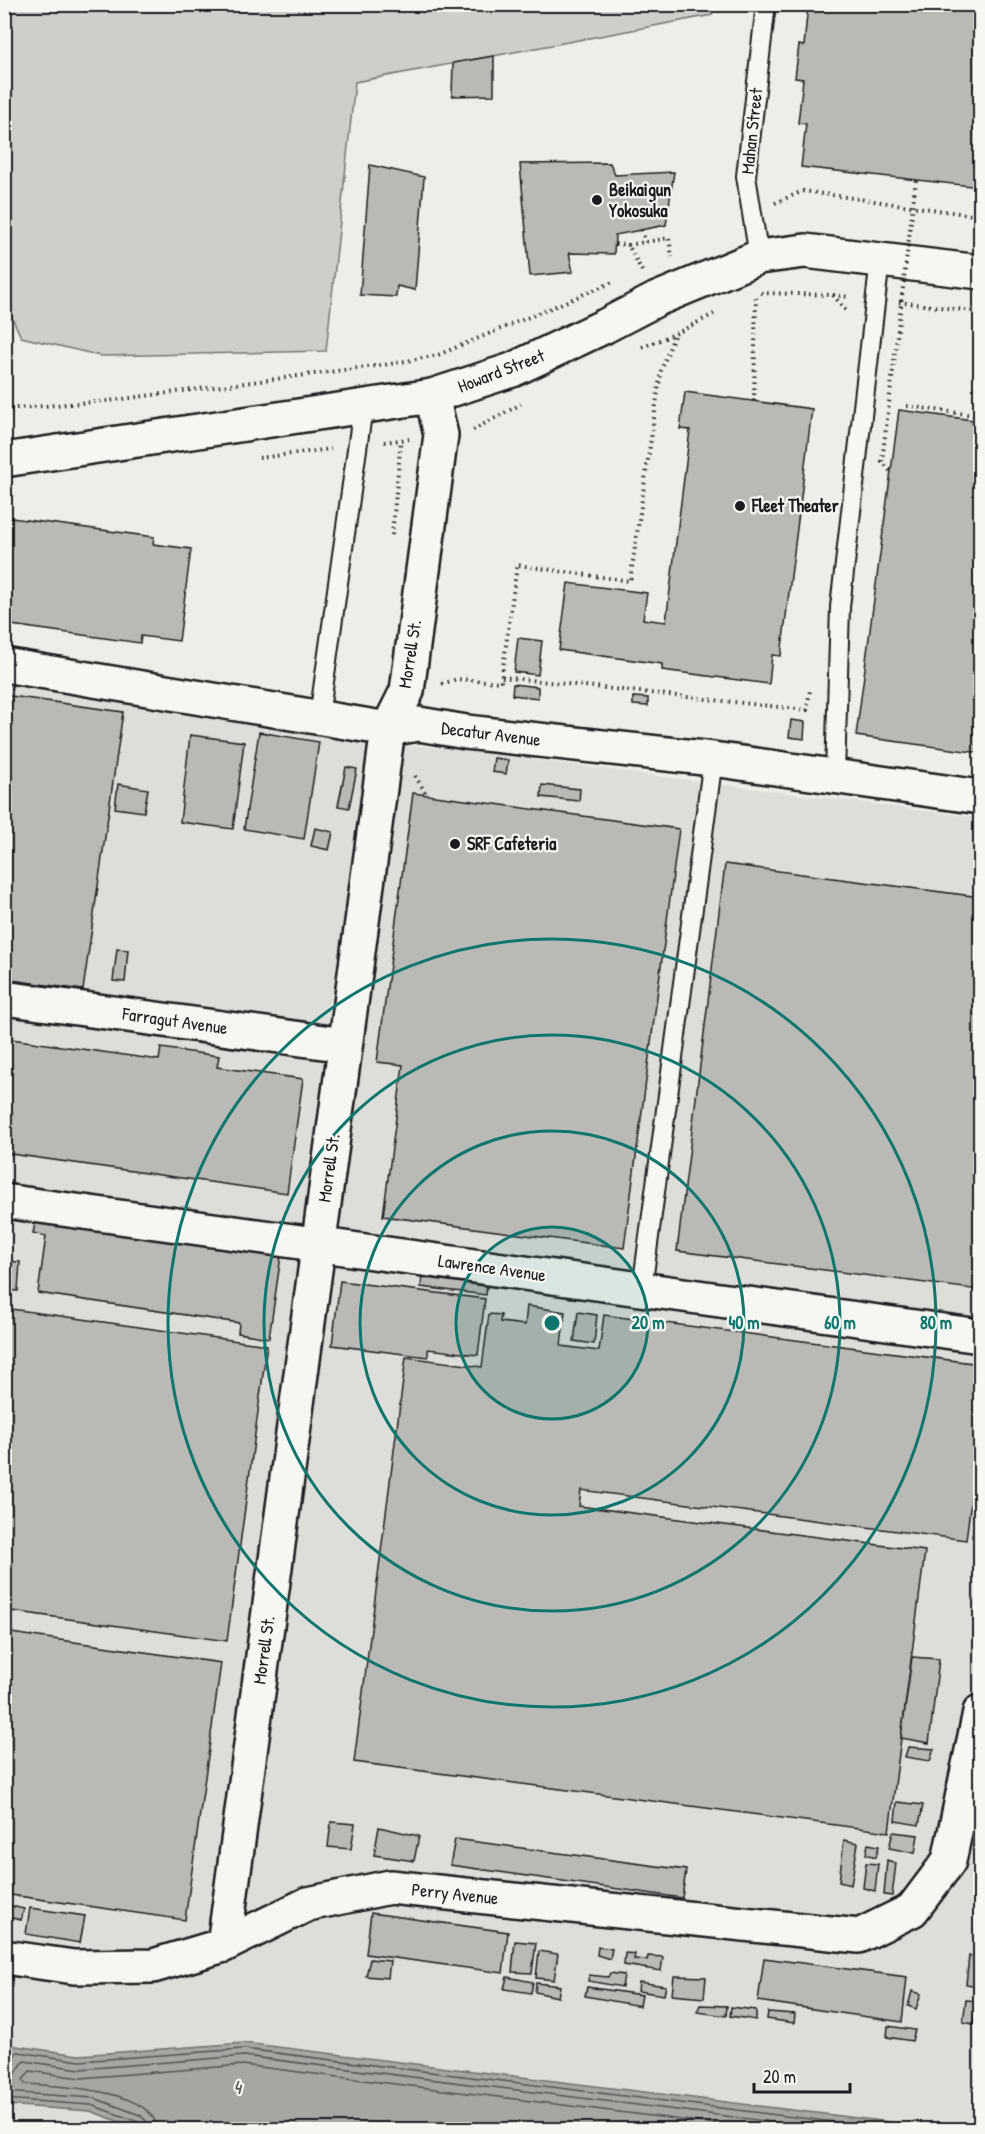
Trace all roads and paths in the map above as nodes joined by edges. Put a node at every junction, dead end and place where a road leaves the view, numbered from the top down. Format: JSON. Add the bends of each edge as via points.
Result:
{"nodes":[{"id":1,"x":766,"y":4,"type":"edge"},
{"id":2,"x":916,"y":180,"type":"dead end"},
{"id":3,"x":751,"y":212,"type":"junction"},
{"id":4,"x":981,"y":216,"type":"edge"},
{"id":5,"x":641,"y":230,"type":"dead end"},
{"id":6,"x":646,"y":242,"type":"junction"},
{"id":7,"x":615,"y":244,"type":"dead end"},
{"id":8,"x":628,"y":245,"type":"junction"},
{"id":9,"x":681,"y":252,"type":"dead end"},
{"id":10,"x":672,"y":257,"type":"junction"},
{"id":11,"x":759,"y":257,"type":"junction"},
{"id":12,"x":880,"y":260,"type":"junction"},
{"id":13,"x":662,"y":261,"type":"dead end"},
{"id":14,"x":652,"y":266,"type":"dead end"},
{"id":15,"x":642,"y":270,"type":"junction"},
{"id":16,"x":981,"y":272,"type":"edge"},
{"id":17,"x":631,"y":275,"type":"dead end"},
{"id":18,"x":621,"y":279,"type":"dead end"},
{"id":19,"x":756,"y":292,"type":"junction"},
{"id":20,"x":833,"y":295,"type":"junction"},
{"id":21,"x":746,"y":297,"type":"dead end"},
{"id":22,"x":855,"y":298,"type":"dead end"},
{"id":23,"x":657,"y":299,"type":"junction"},
{"id":24,"x":889,"y":301,"type":"dead end"},
{"id":25,"x":981,"y":312,"type":"edge"},
{"id":26,"x":716,"y":313,"type":"dead end"},
{"id":27,"x":855,"y":321,"type":"dead end"},
{"id":28,"x":675,"y":334,"type":"junction"},
{"id":29,"x":432,"y":396,"type":"junction"},
{"id":30,"x":754,"y":401,"type":"dead end"},
{"id":31,"x":907,"y":406,"type":"dead end"},
{"id":32,"x":363,"y":407,"type":"junction"},
{"id":33,"x":4,"y":409,"type":"edge"},
{"id":34,"x":981,"y":416,"type":"edge"},
{"id":35,"x":4,"y":460,"type":"edge"},
{"id":36,"x":891,"y":471,"type":"dead end"},
{"id":37,"x":4,"y":665,"type":"edge"},
{"id":38,"x":810,"y":687,"type":"dead end"},
{"id":39,"x":319,"y":717,"type":"junction"},
{"id":40,"x":388,"y":729,"type":"junction"},
{"id":41,"x":713,"y":759,"type":"junction"},
{"id":42,"x":414,"y":775,"type":"dead end"},
{"id":43,"x":836,"y":776,"type":"junction"},
{"id":44,"x":427,"y":795,"type":"dead end"},
{"id":45,"x":981,"y":797,"type":"edge"},
{"id":46,"x":4,"y":998,"type":"edge"},
{"id":47,"x":345,"y":1045,"type":"junction"},
{"id":48,"x":4,"y":1201,"type":"edge"},
{"id":49,"x":318,"y":1244,"type":"junction"},
{"id":50,"x":642,"y":1289,"type":"junction"},
{"id":51,"x":981,"y":1336,"type":"edge"},
{"id":52,"x":981,"y":1712,"type":"edge"},
{"id":53,"x":224,"y":1945,"type":"junction"},
{"id":54,"x":4,"y":1958,"type":"edge"}],
"edges":[{"from":1,"to":3,"type":"lane","name":"Mahan Street","via":[[746,176]]},
{"from":2,"to":36,"type":"path","bridge":true,"via":[[882,461]]},
{"from":3,"to":4,"type":"path","via":[[803,191]]},
{"from":3,"to":11,"type":"lane","name":"Mahan Street"},
{"from":5,"to":6,"type":"path"},
{"from":6,"to":8,"type":"path"},
{"from":6,"to":10,"type":"path","via":[[669,238]]},
{"from":7,"to":8,"type":"path"},
{"from":8,"to":15,"type":"path"},
{"from":9,"to":10,"type":"path"},
{"from":10,"to":13,"type":"path"},
{"from":11,"to":12,"type":"street","name":"Howard Street","via":[[805,251]]},
{"from":11,"to":23,"type":"street","name":"Howard Street"},
{"from":12,"to":16,"type":"street","name":"Howard Street"},
{"from":12,"to":43,"type":"lane","via":[[840,607]]},
{"from":14,"to":15,"type":"path"},
{"from":15,"to":17,"type":"path"},
{"from":18,"to":33,"type":"path","via":[[438,354],[390,364],[131,398]]},
{"from":19,"to":20,"type":"path"},
{"from":19,"to":21,"type":"path"},
{"from":19,"to":30,"type":"path"},
{"from":20,"to":22,"type":"path"},
{"from":20,"to":27,"type":"path"},
{"from":23,"to":28,"type":"path"},
{"from":23,"to":29,"type":"street","name":"Howard Street","via":[[512,370]]},
{"from":24,"to":25,"type":"path"},
{"from":26,"to":28,"type":"path"},
{"from":28,"to":38,"type":"path","via":[[662,371],[630,581],[517,565],[502,680],[807,710]]},
{"from":29,"to":32,"type":"street","name":"Howard Street"},
{"from":29,"to":40,"type":"street","name":"Morrell St.","via":[[441,435],[407,691]]},
{"from":31,"to":34,"type":"path"},
{"from":32,"to":35,"type":"street","name":"Howard Street"},
{"from":32,"to":39,"type":"lane"},
{"from":37,"to":39,"type":"street","name":"Decatur Avenue"},
{"from":39,"to":40,"type":"street","name":"Decatur Avenue"},
{"from":40,"to":41,"type":"street","name":"Decatur Avenue","via":[[419,724]]},
{"from":40,"to":47,"type":"street","name":"Morrell St."},
{"from":41,"to":43,"type":"street","name":"Decatur Avenue"},
{"from":41,"to":50,"type":"lane"},
{"from":42,"to":44,"type":"path"},
{"from":43,"to":45,"type":"street","name":"Decatur Avenue"},
{"from":46,"to":47,"type":"street","name":"Farragut Avenue"},
{"from":47,"to":49,"type":"street","name":"Morrell St."},
{"from":48,"to":49,"type":"street","name":"Lawrence Avenue"},
{"from":49,"to":50,"type":"street","name":"Lawrence Avenue"},
{"from":49,"to":53,"type":"street","name":"Morrell St."},
{"from":50,"to":51,"type":"street","name":"Lawrence Avenue"},
{"from":52,"to":53,"type":"street","name":"Perry Avenue","via":[[948,1861],[912,1910],[859,1936],[390,1887],[308,1904]]},
{"from":53,"to":54,"type":"street","name":"Perry Avenue","via":[[153,1966],[74,1968]]}]}
